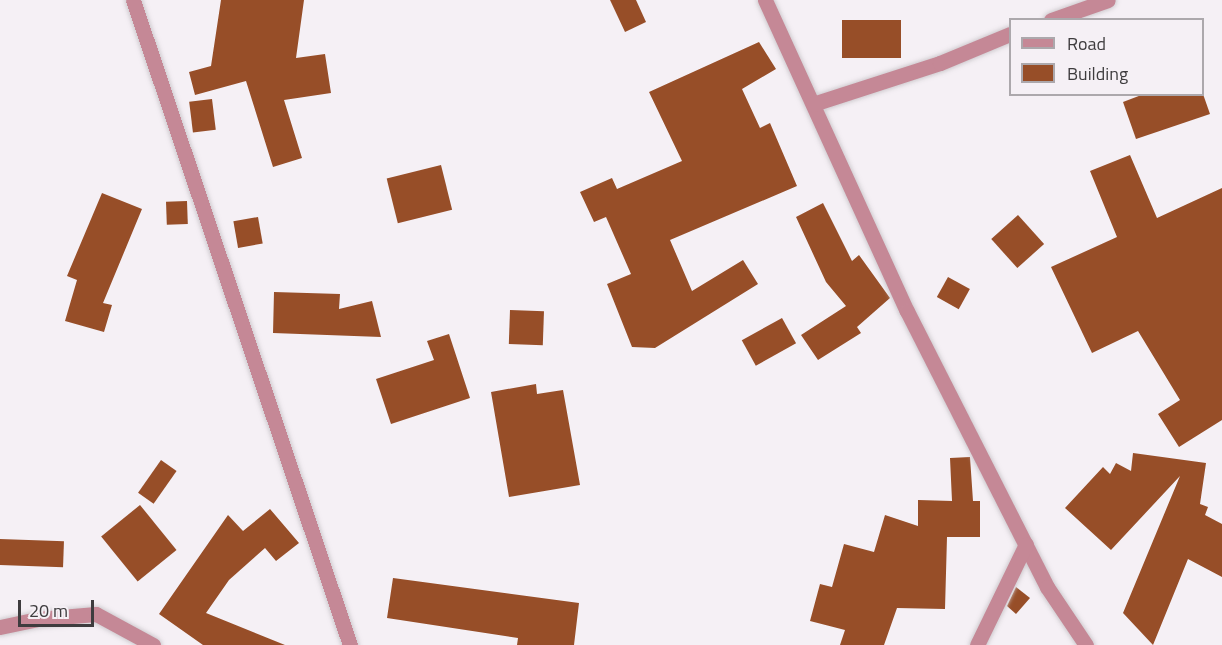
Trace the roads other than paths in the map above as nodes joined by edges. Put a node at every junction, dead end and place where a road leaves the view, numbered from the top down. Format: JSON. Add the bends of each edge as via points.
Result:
{"nodes":[{"id":1,"x":133,"y":0,"type":"edge"},
{"id":2,"x":765,"y":0,"type":"edge"},
{"id":3,"x":1108,"y":0,"type":"edge"},
{"id":4,"x":1057,"y":18,"type":"edge"},
{"id":5,"x":1009,"y":35,"type":"edge"},
{"id":6,"x":813,"y":104,"type":"junction"},
{"id":7,"x":1026,"y":544,"type":"junction"},
{"id":8,"x":0,"y":627,"type":"edge"},
{"id":9,"x":153,"y":645,"type":"edge"},
{"id":10,"x":350,"y":645,"type":"edge"},
{"id":11,"x":977,"y":645,"type":"edge"},
{"id":12,"x":1086,"y":645,"type":"edge"}],
"edges":[{"from":1,"to":10,"type":"street"},
{"from":2,"to":6,"type":"street"},
{"from":3,"to":4,"type":"street"},
{"from":5,"to":6,"type":"street","via":[[940,63]]},
{"from":6,"to":7,"type":"street","via":[[907,311]]},
{"from":7,"to":11,"type":"street"},
{"from":7,"to":12,"type":"street","via":[[1047,587]]},
{"from":8,"to":9,"type":"street","via":[[96,614]]}]}
